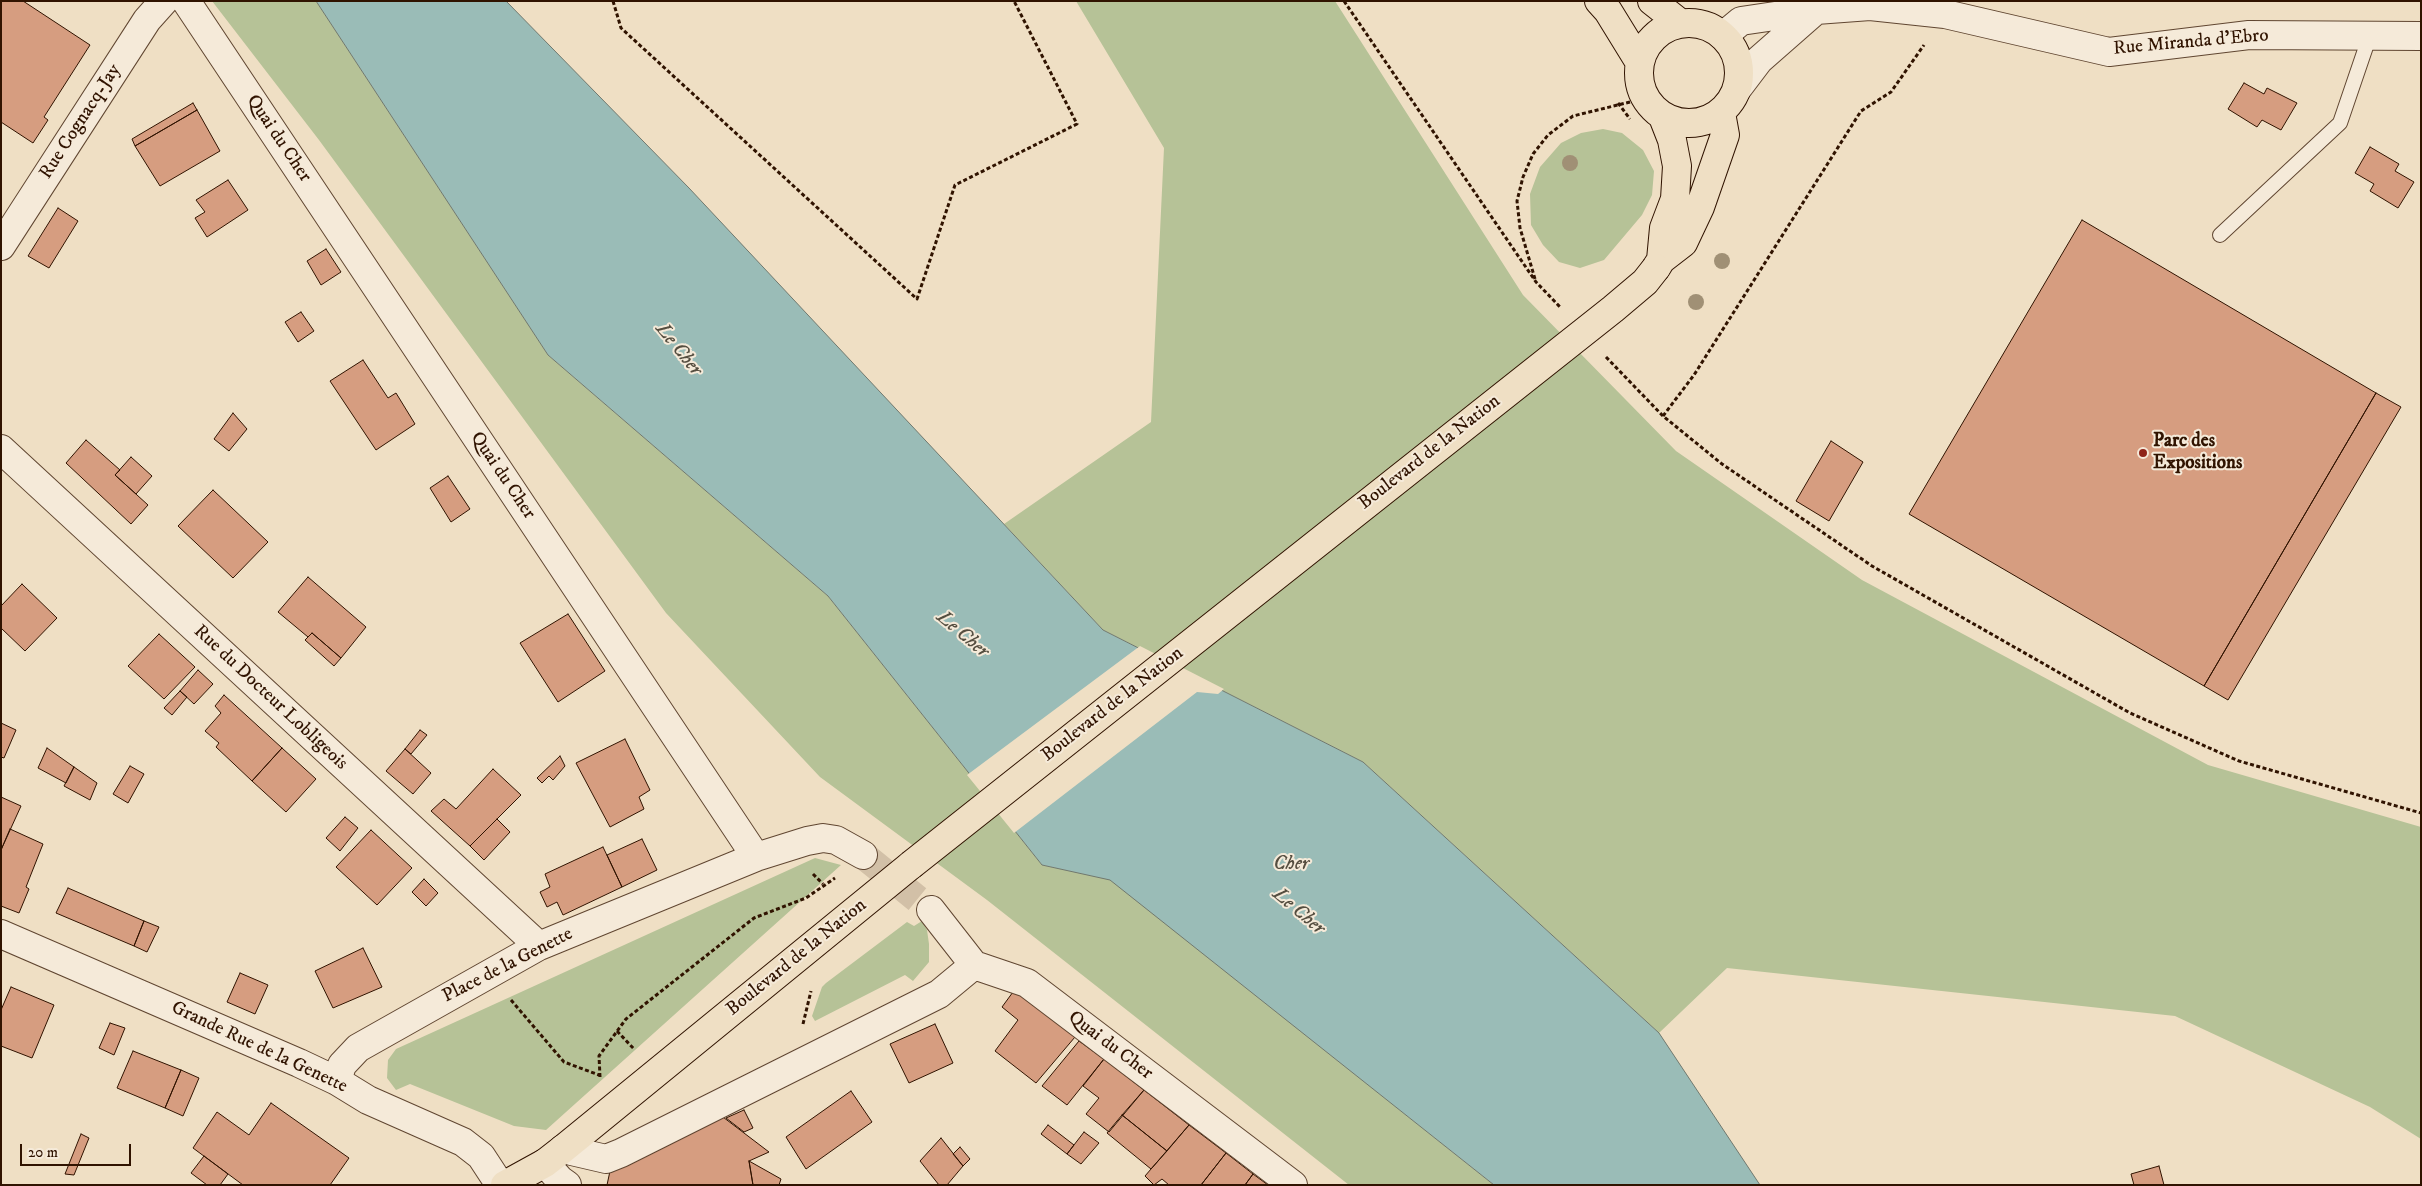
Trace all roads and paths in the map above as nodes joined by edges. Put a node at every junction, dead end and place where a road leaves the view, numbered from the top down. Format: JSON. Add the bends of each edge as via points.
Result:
{"nodes":[{"id":1,"x":164,"y":1,"type":"edge"},
{"id":2,"x":186,"y":1,"type":"edge"},
{"id":3,"x":613,"y":1,"type":"edge"},
{"id":4,"x":1014,"y":1,"type":"edge"},
{"id":5,"x":1344,"y":1,"type":"edge"},
{"id":6,"x":1599,"y":1,"type":"edge"},
{"id":7,"x":1652,"y":1,"type":"edge"},
{"id":8,"x":1816,"y":10,"type":"junction"},
{"id":9,"x":1945,"y":14,"type":"junction"},
{"id":10,"x":1680,"y":23,"type":"junction"},
{"id":11,"x":2370,"y":35,"type":"junction"},
{"id":12,"x":1723,"y":36,"type":"junction"},
{"id":13,"x":2421,"y":36,"type":"edge"},
{"id":14,"x":1640,"y":63,"type":"junction"},
{"id":15,"x":1737,"y":89,"type":"junction"},
{"id":16,"x":1618,"y":104,"type":"dead end"},
{"id":17,"x":1720,"y":113,"type":"junction"},
{"id":18,"x":1663,"y":117,"type":"junction"},
{"id":19,"x":2220,"y":235,"type":"dead end"},
{"id":20,"x":1,"y":246,"type":"edge"},
{"id":21,"x":1659,"y":264,"type":"junction"},
{"id":22,"x":1536,"y":282,"type":"junction"},
{"id":23,"x":1556,"y":302,"type":"dead end"},
{"id":24,"x":1614,"y":367,"type":"dead end"},
{"id":25,"x":1663,"y":416,"type":"junction"},
{"id":26,"x":1,"y":449,"type":"edge"},
{"id":27,"x":2421,"y":813,"type":"edge"},
{"id":28,"x":862,"y":855,"type":"tunnel mouth"},
{"id":29,"x":756,"y":857,"type":"junction"},
{"id":30,"x":823,"y":884,"type":"dead end"},
{"id":31,"x":931,"y":910,"type":"tunnel mouth"},
{"id":32,"x":1,"y":934,"type":"edge"},
{"id":33,"x":539,"y":946,"type":"junction"},
{"id":34,"x":974,"y":965,"type":"junction"},
{"id":35,"x":494,"y":971,"type":"junction"},
{"id":36,"x":812,"y":988,"type":"dead end"},
{"id":37,"x":802,"y":1027,"type":"dead end"},
{"id":38,"x":617,"y":1031,"type":"junction"},
{"id":39,"x":637,"y":1051,"type":"dead end"},
{"id":40,"x":600,"y":1076,"type":"junction"},
{"id":41,"x":336,"y":1080,"type":"junction"},
{"id":42,"x":603,"y":1080,"type":"dead end"},
{"id":43,"x":554,"y":1156,"type":"junction"},
{"id":44,"x":500,"y":1185,"type":"edge"},
{"id":45,"x":505,"y":1185,"type":"edge"},
{"id":46,"x":567,"y":1185,"type":"edge"},
{"id":47,"x":1293,"y":1185,"type":"edge"}],
"edges":[{"from":1,"to":20,"type":"street","name":"Rue Cognacq-Jay","via":[[147,20]]},
{"from":2,"to":29,"type":"street","name":"Quai du Cher"},
{"from":3,"to":4,"type":"path","via":[[621,28],[918,299],[955,185],[1077,124]]},
{"from":5,"to":22,"type":"path"},
{"from":6,"to":14,"type":"main road"},
{"from":7,"to":10,"type":"main road"},
{"from":8,"to":9,"type":"street","name":"Rue Miranda d'Ebro","via":[[1870,6]]},
{"from":8,"to":12,"type":"street","name":"Rue Miranda d'Ebro","via":[[1741,22]]},
{"from":8,"to":15,"type":"street","via":[[1760,60]]},
{"from":9,"to":11,"type":"street","name":"Rue Miranda d'Ebro","via":[[2109,52],[2250,35]]},
{"from":9,"to":25,"type":"path","via":[[1891,92],[1861,111],[1694,375]]},
{"from":10,"to":12,"type":"main road","via":[[1696,23]]},
{"from":10,"to":14,"type":"main road","via":[[1654,37]]},
{"from":11,"to":13,"type":"street","name":"Rue Miranda d'Ebro"},
{"from":11,"to":19,"type":"lane","via":[[2340,123]]},
{"from":12,"to":15,"type":"main road","via":[[1738,60],[1740,75]]},
{"from":14,"to":18,"type":"main road","via":[[1638,76],[1646,99]]},
{"from":15,"to":17,"type":"main road"},
{"from":16,"to":22,"type":"path","via":[[1573,116],[1548,135],[1533,154],[1517,201],[1520,228]]},
{"from":17,"to":18,"type":"main road","via":[[1692,124]]},
{"from":17,"to":21,"type":"main road","name":"Boulevard de la Nation","via":[[1725,134],[1700,206],[1683,243]]},
{"from":18,"to":21,"type":"main road","via":[[1677,166],[1675,200],[1664,228]]},
{"from":21,"to":43,"type":"main road","name":"Boulevard de la Nation","bridge":true,"via":[[1645,282],[1613,309],[911,865]]},
{"from":22,"to":23,"type":"path"},
{"from":24,"to":25,"type":"path"},
{"from":25,"to":27,"type":"path","via":[[1722,464],[1872,566],[2130,713],[2240,761]]},
{"from":26,"to":33,"type":"street","name":"Rue du Docteur Lobligeois"},
{"from":28,"to":29,"type":"street","via":[[836,840],[823,838]]},
{"from":29,"to":33,"type":"street","name":"Place de la Genette"},
{"from":30,"to":38,"type":"path","via":[[806,898],[754,918],[626,1019]]},
{"from":31,"to":34,"type":"street"},
{"from":32,"to":41,"type":"street","name":"Grande Rue de la Genette"},
{"from":33,"to":35,"type":"street","name":"Place de la Genette"},
{"from":34,"to":43,"type":"street","via":[[939,994],[621,1153],[606,1159]]},
{"from":34,"to":47,"type":"street","name":"Quai du Cher","via":[[1027,983]]},
{"from":35,"to":40,"type":"path","via":[[506,995],[564,1062]]},
{"from":35,"to":41,"type":"street","name":"Place de la Genette","via":[[358,1048],[342,1065]]},
{"from":36,"to":37,"type":"path"},
{"from":38,"to":39,"type":"path"},
{"from":38,"to":40,"type":"path","via":[[598,1056]]},
{"from":40,"to":42,"type":"path"},
{"from":41,"to":44,"type":"street","name":"Grande Rue de la Genette","via":[[368,1100],[472,1148]]},
{"from":43,"to":45,"type":"main road","name":"Boulevard de la Nation"},
{"from":43,"to":46,"type":"street","via":[[560,1180]]}]}
